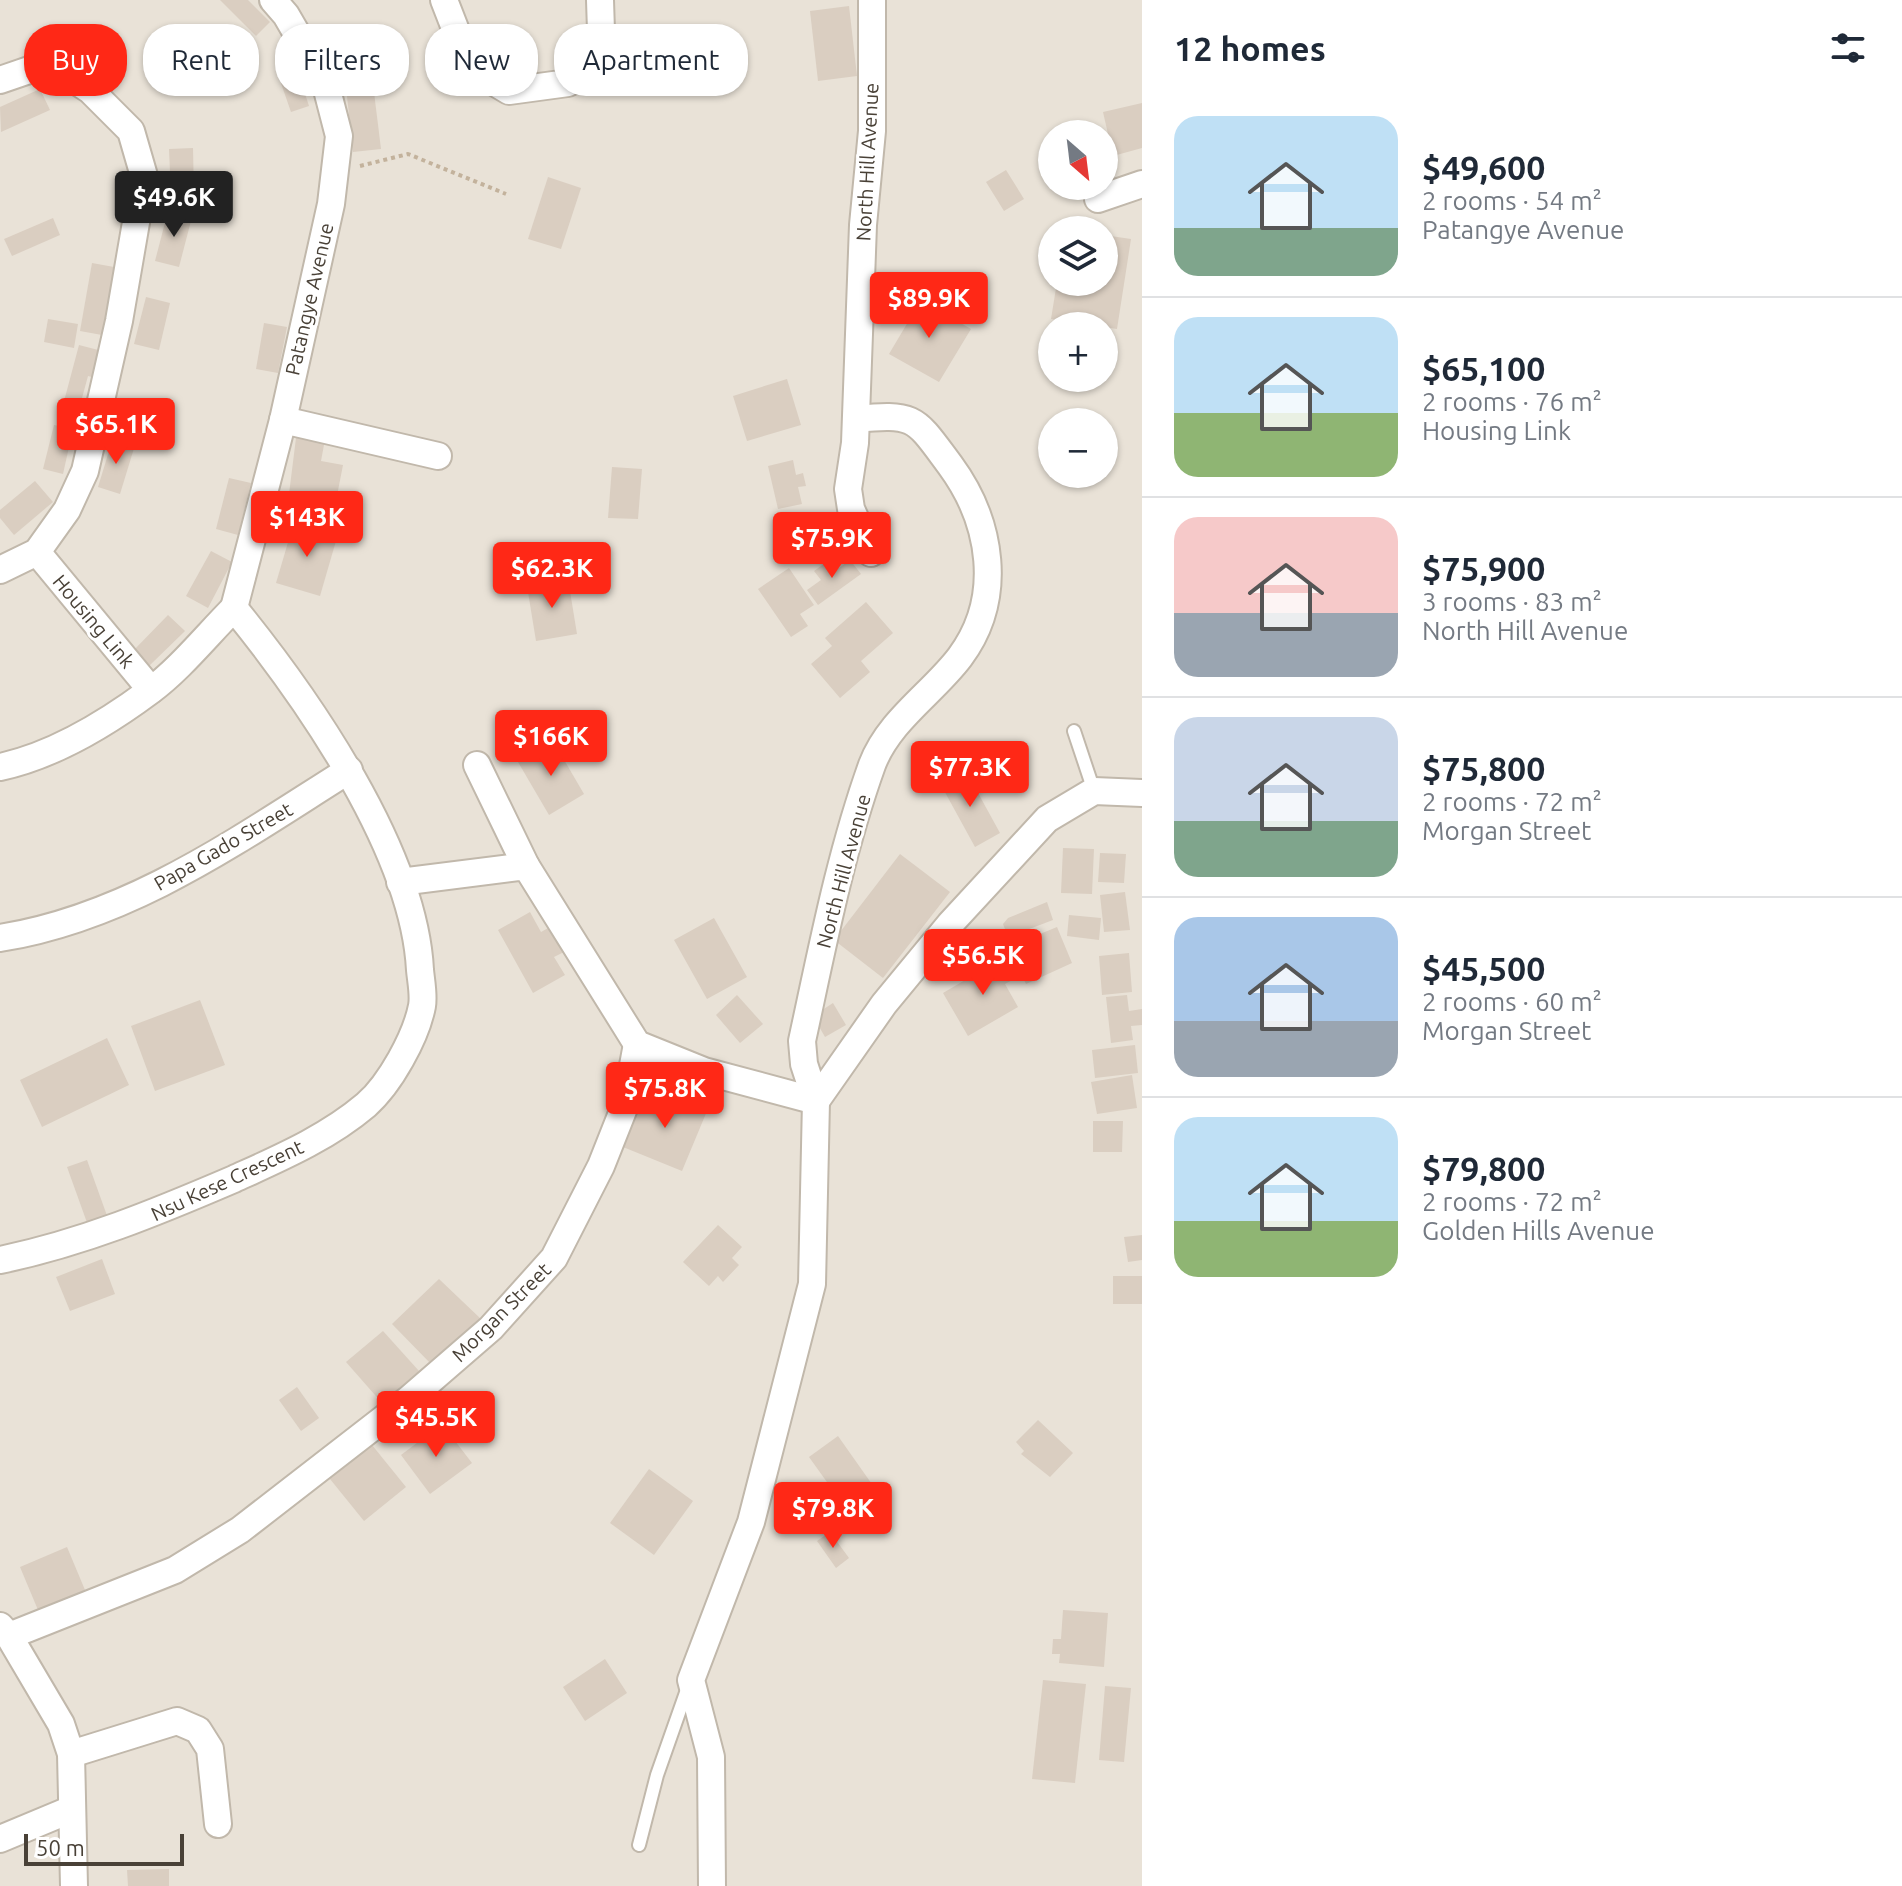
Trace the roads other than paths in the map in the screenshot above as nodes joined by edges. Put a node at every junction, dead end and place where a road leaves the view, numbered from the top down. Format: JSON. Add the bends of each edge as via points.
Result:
{"nodes":[{"id":1,"x":273,"y":0,"type":"edge"},
{"id":2,"x":444,"y":0,"type":"edge"},
{"id":3,"x":600,"y":0,"type":"edge"},
{"id":4,"x":872,"y":0,"type":"edge"},
{"id":5,"x":0,"y":80,"type":"edge"},
{"id":6,"x":1142,"y":184,"type":"edge"},
{"id":7,"x":1118,"y":192,"type":"edge"},
{"id":8,"x":856,"y":419,"type":"junction"},
{"id":9,"x":283,"y":420,"type":"junction"},
{"id":10,"x":438,"y":456,"type":"dead end"},
{"id":11,"x":37,"y":552,"type":"junction"},
{"id":12,"x":871,"y":553,"type":"dead end"},
{"id":13,"x":0,"y":570,"type":"edge"},
{"id":14,"x":234,"y":608,"type":"junction"},
{"id":15,"x":151,"y":690,"type":"junction"},
{"id":16,"x":1074,"y":731,"type":"dead end"},
{"id":17,"x":477,"y":765,"type":"dead end"},
{"id":18,"x":0,"y":767,"type":"edge"},
{"id":19,"x":349,"y":770,"type":"junction"},
{"id":20,"x":1094,"y":791,"type":"junction"},
{"id":21,"x":1142,"y":793,"type":"edge"},
{"id":22,"x":526,"y":866,"type":"junction"},
{"id":23,"x":400,"y":882,"type":"junction"},
{"id":24,"x":0,"y":938,"type":"edge"},
{"id":25,"x":637,"y":1044,"type":"junction"},
{"id":26,"x":816,"y":1101,"type":"junction"},
{"id":27,"x":0,"y":1260,"type":"edge"},
{"id":28,"x":5,"y":1631,"type":"edge"},
{"id":29,"x":691,"y":1680,"type":"junction"},
{"id":30,"x":71,"y":1754,"type":"junction"},
{"id":31,"x":72,"y":1809,"type":"junction"},
{"id":32,"x":218,"y":1824,"type":"dead end"},
{"id":33,"x":0,"y":1839,"type":"edge"},
{"id":34,"x":639,"y":1845,"type":"dead end"},
{"id":35,"x":74,"y":1886,"type":"edge"},
{"id":36,"x":712,"y":1886,"type":"edge"}],
"edges":[{"from":1,"to":9,"type":"street","name":"Patangye Avenue","via":[[325,82],[339,136],[331,204]]},
{"from":2,"to":3,"type":"street","via":[[479,73],[509,91],[568,83],[602,62]]},
{"from":4,"to":8,"type":"street","name":"North Hill Avenue","via":[[872,131]]},
{"from":5,"to":11,"type":"street","via":[[35,68],[64,73],[90,90],[131,131],[144,176],[85,471],[67,510]]},
{"from":6,"to":7,"type":"street"},
{"from":8,"to":12,"type":"street","name":"North Hill Avenue","via":[[848,489]]},
{"from":8,"to":26,"type":"street","name":"North Hill Avenue","via":[[905,417],[923,429],[977,514],[989,585],[981,621],[960,657],[901,720],[873,762],[834,895],[802,1041]]},
{"from":9,"to":10,"type":"street"},
{"from":9,"to":14,"type":"street","name":"Patangye Avenue"},
{"from":11,"to":13,"type":"street"},
{"from":11,"to":15,"type":"street","name":"Housing Link"},
{"from":14,"to":15,"type":"street"},
{"from":14,"to":19,"type":"street","name":"Nsu Kese Crescent"},
{"from":15,"to":18,"type":"street","via":[[83,733],[25,762]]},
{"from":16,"to":20,"type":"lane"},
{"from":17,"to":22,"type":"street"},
{"from":19,"to":23,"type":"street","name":"Nsu Kese Crescent"},
{"from":19,"to":24,"type":"street","name":"Papa Gado Street","via":[[167,882],[105,909]]},
{"from":20,"to":21,"type":"street"},
{"from":20,"to":26,"type":"street","via":[[1047,819],[950,924],[884,1004]]},
{"from":22,"to":23,"type":"street"},
{"from":22,"to":25,"type":"street"},
{"from":23,"to":27,"type":"street","name":"Nsu Kese Crescent","via":[[419,944],[422,1005],[403,1056],[367,1104],[303,1148],[141,1220]]},
{"from":25,"to":26,"type":"street","via":[[704,1071]]},
{"from":25,"to":28,"type":"street","name":"Morgan Street","via":[[626,1103],[561,1245],[491,1328],[240,1530],[175,1570]]},
{"from":26,"to":29,"type":"street","via":[[812,1284],[751,1522]]},
{"from":28,"to":30,"type":"street","via":[[61,1724]]},
{"from":29,"to":34,"type":"lane"},
{"from":29,"to":36,"type":"street","via":[[711,1757]]},
{"from":30,"to":31,"type":"street"},
{"from":30,"to":32,"type":"street","via":[[177,1721],[198,1730],[210,1749]]},
{"from":31,"to":33,"type":"street"},
{"from":31,"to":35,"type":"street"}]}
